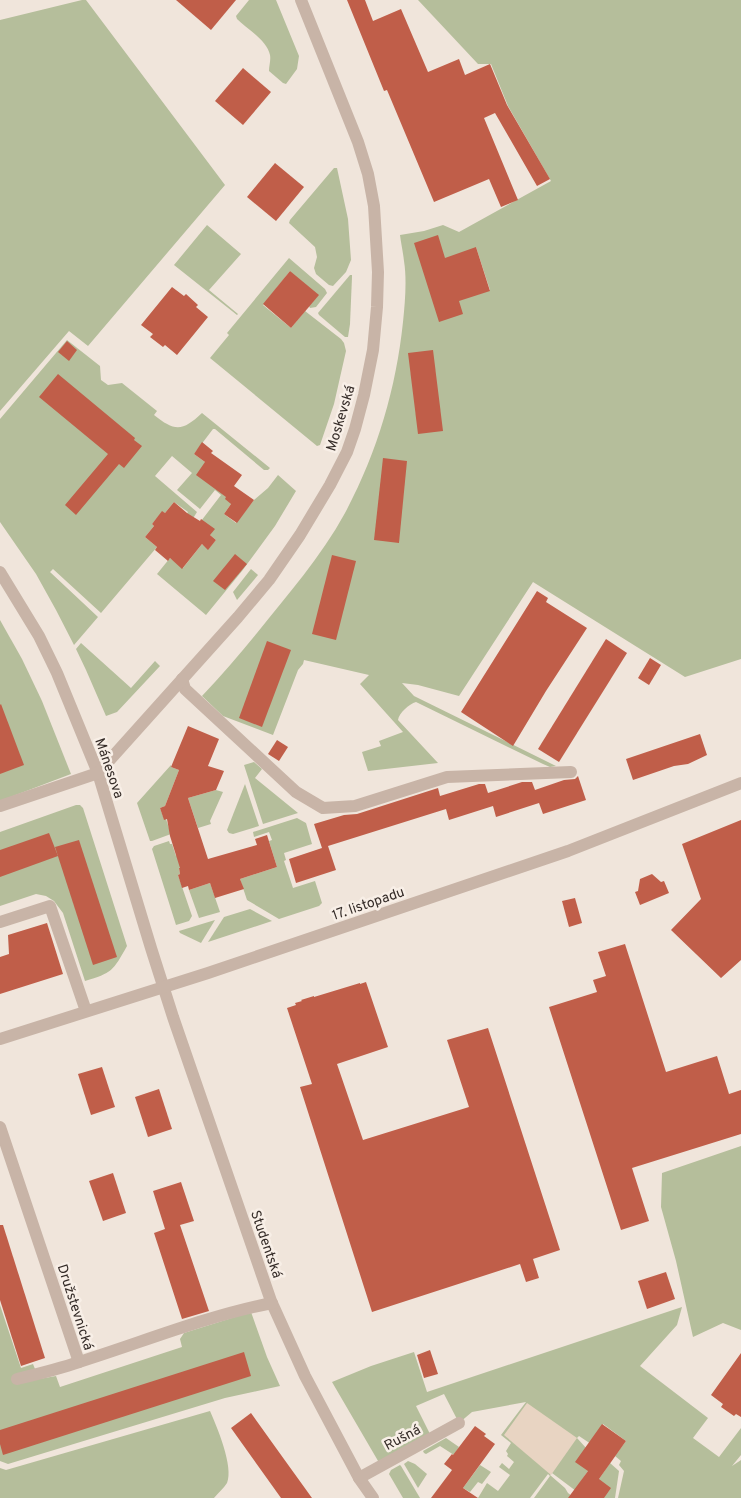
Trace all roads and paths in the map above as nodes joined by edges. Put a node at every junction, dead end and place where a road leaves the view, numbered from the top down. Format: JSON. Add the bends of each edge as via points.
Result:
{"nodes":[{"id":1,"x":301,"y":0,"type":"edge"},
{"id":2,"x":0,"y":572,"type":"edge"},
{"id":3,"x":182,"y":679,"type":"junction"},
{"id":4,"x":571,"y":772,"type":"dead end"},
{"id":5,"x":98,"y":773,"type":"junction"},
{"id":6,"x":741,"y":783,"type":"edge"},
{"id":7,"x":0,"y":806,"type":"edge"},
{"id":8,"x":0,"y":922,"type":"edge"},
{"id":9,"x":164,"y":987,"type":"junction"},
{"id":10,"x":86,"y":1011,"type":"junction"},
{"id":11,"x":0,"y":1039,"type":"edge"},
{"id":12,"x":0,"y":1127,"type":"edge"},
{"id":13,"x":272,"y":1303,"type":"junction"},
{"id":14,"x":79,"y":1362,"type":"junction"},
{"id":15,"x":17,"y":1379,"type":"dead end"},
{"id":16,"x":459,"y":1424,"type":"dead end"},
{"id":17,"x":360,"y":1478,"type":"junction"},
{"id":18,"x":372,"y":1498,"type":"edge"}],
"edges":[{"from":1,"to":3,"type":"street","name":"Moskevská","via":[[368,174],[374,206],[378,272],[373,350],[355,428],[330,485],[269,580]]},
{"from":2,"to":5,"type":"street","name":"Mánesova","via":[[57,672]]},
{"from":3,"to":4,"type":"street","via":[[185,689],[296,792],[323,808],[355,806],[447,777]]},
{"from":3,"to":5,"type":"street","name":"Moskevská"},
{"from":5,"to":7,"type":"street"},
{"from":5,"to":9,"type":"street","name":"Mánesova"},
{"from":6,"to":9,"type":"street","name":"17. listopadu","via":[[568,852]]},
{"from":8,"to":10,"type":"street","via":[[50,906]]},
{"from":9,"to":10,"type":"street","name":"17. listopadu"},
{"from":9,"to":13,"type":"street","name":"Studentská"},
{"from":10,"to":11,"type":"street","name":"17. listopadu"},
{"from":12,"to":14,"type":"street","name":"Družstevnická"},
{"from":13,"to":14,"type":"street","name":"Družstevnická","via":[[183,1327]]},
{"from":13,"to":17,"type":"street","name":"Studentská","via":[[305,1376]]},
{"from":14,"to":15,"type":"street"},
{"from":16,"to":17,"type":"street","name":"Rušná"},
{"from":17,"to":18,"type":"street","name":"Studentská"}]}
